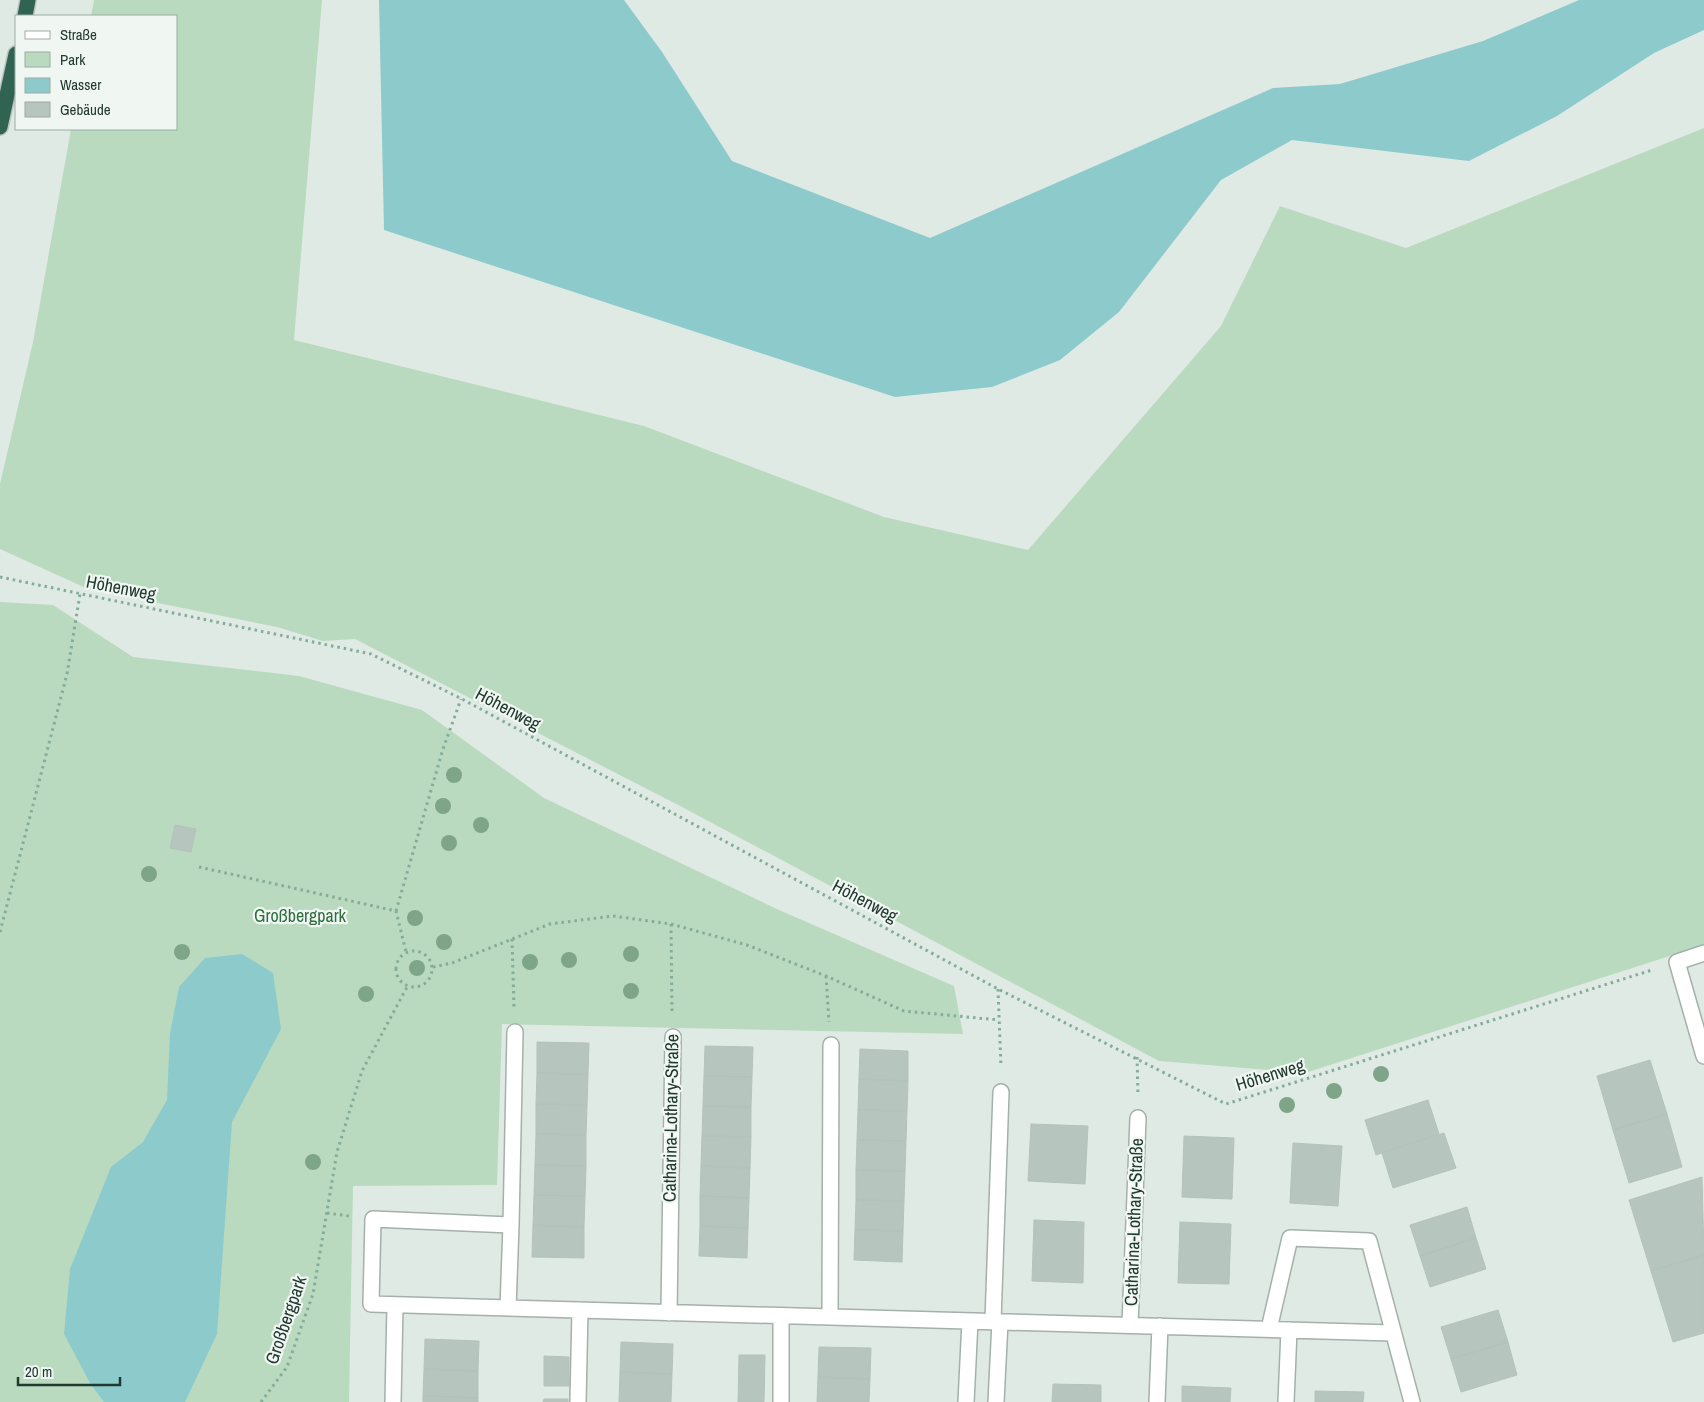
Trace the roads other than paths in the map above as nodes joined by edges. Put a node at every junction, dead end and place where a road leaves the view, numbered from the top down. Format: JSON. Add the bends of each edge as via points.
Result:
{"nodes":[{"id":1,"x":28,"y":0,"type":"edge"},
{"id":2,"x":24,"y":15,"type":"edge"},
{"id":3,"x":15,"y":59,"type":"edge"},
{"id":4,"x":0,"y":127,"type":"edge"},
{"id":5,"x":1704,"y":953,"type":"edge"},
{"id":6,"x":515,"y":1032,"type":"road end"},
{"id":7,"x":672,"y":1037,"type":"road end"},
{"id":8,"x":831,"y":1045,"type":"road end"},
{"id":9,"x":1704,"y":1056,"type":"edge"},
{"id":10,"x":1002,"y":1092,"type":"road end"},
{"id":11,"x":1138,"y":1118,"type":"road end"},
{"id":12,"x":511,"y":1225,"type":"junction"},
{"id":13,"x":395,"y":1305,"type":"junction"},
{"id":14,"x":508,"y":1308,"type":"junction"},
{"id":15,"x":580,"y":1310,"type":"junction"},
{"id":16,"x":669,"y":1313,"type":"junction"},
{"id":17,"x":781,"y":1316,"type":"junction"},
{"id":18,"x":830,"y":1317,"type":"junction"},
{"id":19,"x":970,"y":1321,"type":"junction"},
{"id":20,"x":996,"y":1322,"type":"junction"},
{"id":21,"x":1130,"y":1325,"type":"junction"},
{"id":22,"x":1160,"y":1326,"type":"junction"},
{"id":23,"x":1269,"y":1329,"type":"junction"},
{"id":24,"x":1288,"y":1330,"type":"junction"},
{"id":25,"x":1392,"y":1333,"type":"junction"},
{"id":26,"x":392,"y":1402,"type":"edge"},
{"id":27,"x":578,"y":1402,"type":"edge"},
{"id":28,"x":781,"y":1402,"type":"edge"},
{"id":29,"x":966,"y":1402,"type":"edge"},
{"id":30,"x":996,"y":1402,"type":"edge"},
{"id":31,"x":1157,"y":1402,"type":"edge"},
{"id":32,"x":1286,"y":1402,"type":"edge"},
{"id":33,"x":1412,"y":1402,"type":"edge"}],
"edges":[{"from":1,"to":2,"type":"highway"},
{"from":3,"to":4,"type":"highway"},
{"from":5,"to":9,"type":"street","via":[[1677,962]]},
{"from":6,"to":12,"type":"street"},
{"from":7,"to":16,"type":"street","name":"Catharina-Lothary-Straße"},
{"from":8,"to":18,"type":"street"},
{"from":10,"to":20,"type":"street"},
{"from":11,"to":21,"type":"street","name":"Catharina-Lothary-Straße"},
{"from":12,"to":13,"type":"street","name":"Catharina-Lothary-Straße","via":[[373,1219],[371,1304]]},
{"from":12,"to":14,"type":"street"},
{"from":13,"to":14,"type":"street","name":"Catharina-Lothary-Straße"},
{"from":13,"to":26,"type":"street"},
{"from":14,"to":15,"type":"street","name":"Catharina-Lothary-Straße"},
{"from":15,"to":16,"type":"street","name":"Catharina-Lothary-Straße"},
{"from":15,"to":27,"type":"street"},
{"from":16,"to":17,"type":"street","name":"Catharina-Lothary-Straße"},
{"from":17,"to":18,"type":"street","name":"Catharina-Lothary-Straße"},
{"from":17,"to":28,"type":"street"},
{"from":18,"to":19,"type":"street","name":"Catharina-Lothary-Straße"},
{"from":19,"to":20,"type":"street","name":"Catharina-Lothary-Straße"},
{"from":19,"to":29,"type":"street"},
{"from":20,"to":21,"type":"street","name":"Catharina-Lothary-Straße"},
{"from":20,"to":30,"type":"street"},
{"from":21,"to":22,"type":"street","name":"Catharina-Lothary-Straße"},
{"from":22,"to":23,"type":"street","name":"Catharina-Lothary-Straße"},
{"from":22,"to":31,"type":"street"},
{"from":23,"to":24,"type":"street","name":"Catharina-Lothary-Straße"},
{"from":23,"to":25,"type":"street","via":[[1290,1238],[1369,1242]]},
{"from":24,"to":25,"type":"street","name":"Catharina-Lothary-Straße"},
{"from":24,"to":32,"type":"street"},
{"from":25,"to":33,"type":"street"}]}
